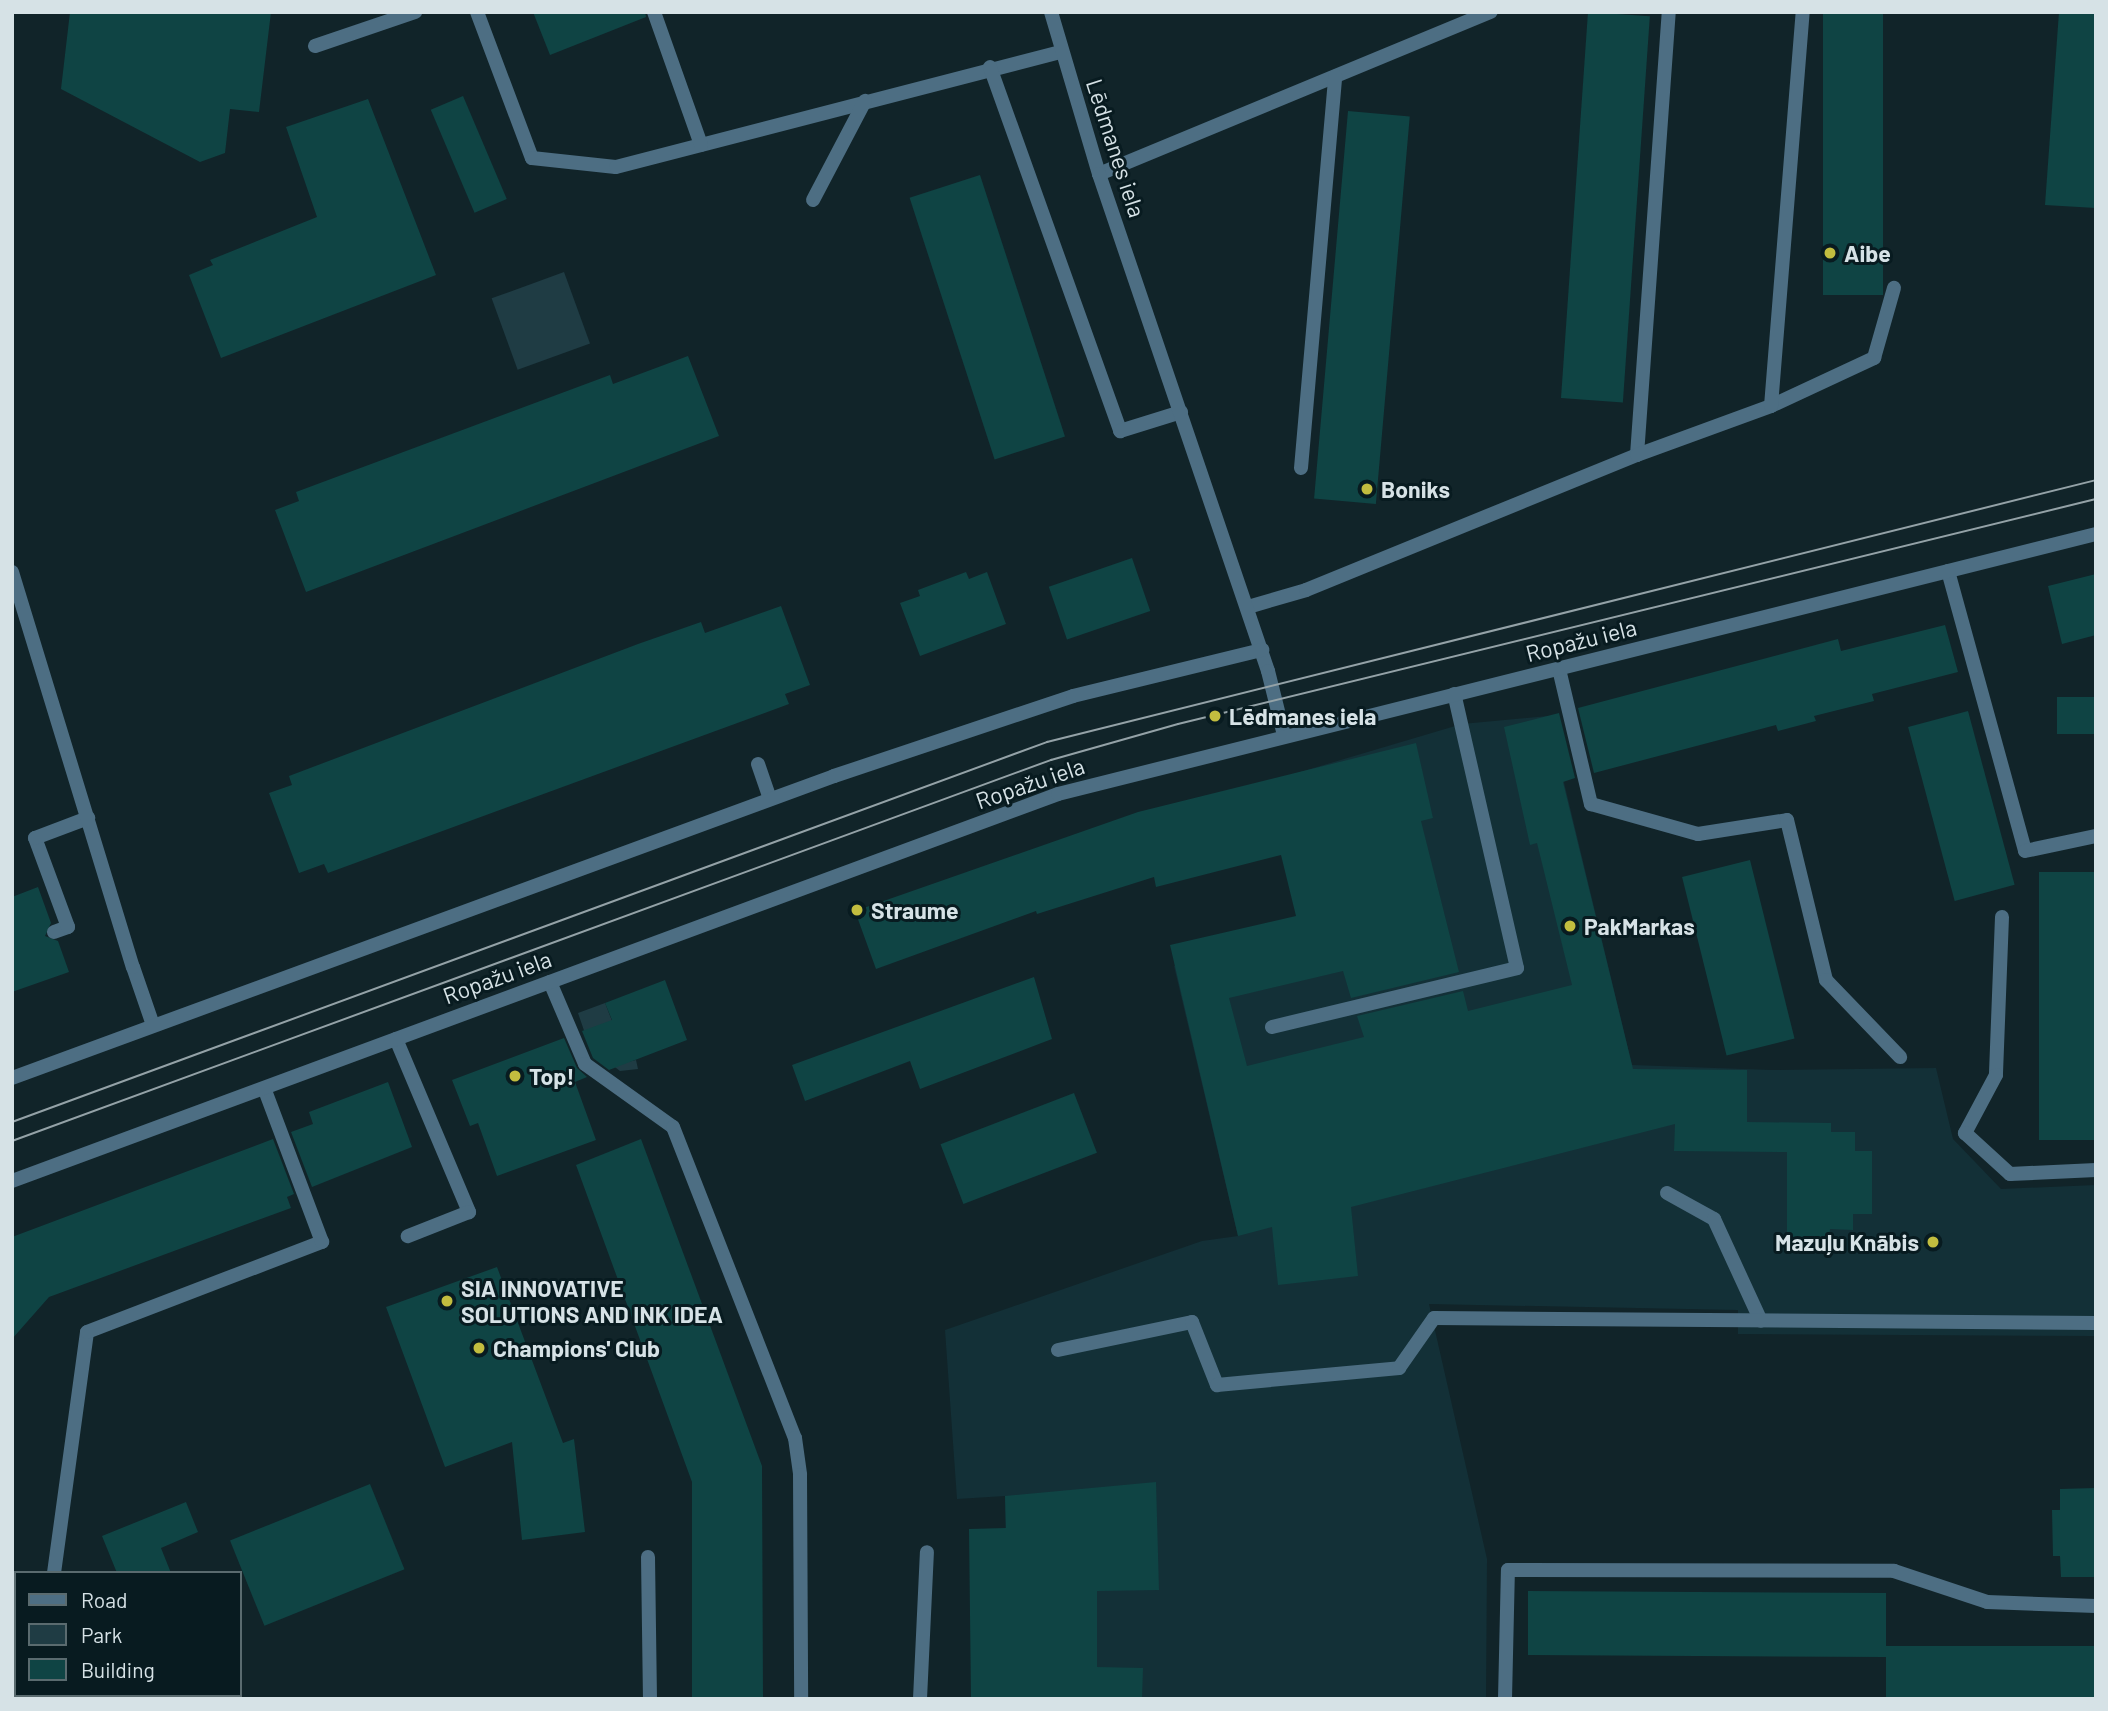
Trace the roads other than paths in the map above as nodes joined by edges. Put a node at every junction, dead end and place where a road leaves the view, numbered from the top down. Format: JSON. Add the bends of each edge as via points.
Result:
{"nodes":[{"id":1,"x":415,"y":12,"type":"edge"},
{"id":2,"x":477,"y":12,"type":"edge"},
{"id":3,"x":654,"y":12,"type":"edge"},
{"id":4,"x":1051,"y":12,"type":"edge"},
{"id":5,"x":1490,"y":12,"type":"edge"},
{"id":6,"x":1669,"y":12,"type":"edge"},
{"id":7,"x":1803,"y":12,"type":"edge"},
{"id":8,"x":315,"y":46,"type":"dead end"},
{"id":9,"x":1061,"y":52,"type":"junction"},
{"id":10,"x":990,"y":67,"type":"junction"},
{"id":11,"x":1335,"y":76,"type":"junction"},
{"id":12,"x":865,"y":101,"type":"junction"},
{"id":13,"x":701,"y":145,"type":"junction"},
{"id":14,"x":1099,"y":174,"type":"junction"},
{"id":15,"x":813,"y":200,"type":"dead end"},
{"id":16,"x":1894,"y":288,"type":"dead end"},
{"id":17,"x":1771,"y":406,"type":"junction"},
{"id":18,"x":1181,"y":412,"type":"junction"},
{"id":19,"x":1637,"y":455,"type":"junction"},
{"id":20,"x":1301,"y":468,"type":"dead end"},
{"id":21,"x":2096,"y":534,"type":"edge"},
{"id":22,"x":1948,"y":570,"type":"junction"},
{"id":23,"x":12,"y":572,"type":"edge"},
{"id":24,"x":1248,"y":607,"type":"junction"},
{"id":25,"x":1262,"y":650,"type":"junction"},
{"id":26,"x":1559,"y":669,"type":"junction"},
{"id":27,"x":1454,"y":694,"type":"junction"},
{"id":28,"x":1284,"y":736,"type":"junction"},
{"id":29,"x":758,"y":764,"type":"dead end"},
{"id":30,"x":770,"y":799,"type":"junction"},
{"id":31,"x":88,"y":818,"type":"junction"},
{"id":32,"x":2096,"y":836,"type":"edge"},
{"id":33,"x":2002,"y":917,"type":"dead end"},
{"id":34,"x":54,"y":932,"type":"dead end"},
{"id":35,"x":550,"y":982,"type":"junction"},
{"id":36,"x":153,"y":1025,"type":"junction"},
{"id":37,"x":1272,"y":1027,"type":"dead end"},
{"id":38,"x":396,"y":1039,"type":"junction"},
{"id":39,"x":1900,"y":1056,"type":"dead end"},
{"id":40,"x":12,"y":1078,"type":"edge"},
{"id":41,"x":265,"y":1090,"type":"junction"},
{"id":42,"x":2096,"y":1170,"type":"edge"},
{"id":43,"x":12,"y":1181,"type":"edge"},
{"id":44,"x":1667,"y":1192,"type":"dead end"},
{"id":45,"x":408,"y":1236,"type":"dead end"},
{"id":46,"x":1761,"y":1321,"type":"junction"},
{"id":47,"x":2096,"y":1323,"type":"edge"},
{"id":48,"x":1058,"y":1350,"type":"dead end"},
{"id":49,"x":927,"y":1552,"type":"dead end"},
{"id":50,"x":648,"y":1557,"type":"dead end"},
{"id":51,"x":54,"y":1571,"type":"edge"},
{"id":52,"x":2096,"y":1605,"type":"edge"},
{"id":53,"x":650,"y":1699,"type":"edge"},
{"id":54,"x":801,"y":1699,"type":"edge"},
{"id":55,"x":920,"y":1699,"type":"edge"},
{"id":56,"x":1505,"y":1699,"type":"edge"}],
"edges":[{"from":1,"to":8,"type":"street"},
{"from":2,"to":13,"type":"street","via":[[532,158],[616,167]]},
{"from":3,"to":13,"type":"street"},
{"from":4,"to":9,"type":"street","name":"Lēdmanes iela"},
{"from":5,"to":11,"type":"street"},
{"from":6,"to":19,"type":"street"},
{"from":7,"to":17,"type":"street"},
{"from":9,"to":10,"type":"street"},
{"from":9,"to":14,"type":"street","name":"Lēdmanes iela"},
{"from":10,"to":12,"type":"street"},
{"from":10,"to":18,"type":"street","via":[[1120,430]]},
{"from":11,"to":14,"type":"street"},
{"from":11,"to":20,"type":"street"},
{"from":12,"to":13,"type":"street"},
{"from":12,"to":15,"type":"street"},
{"from":14,"to":18,"type":"street","name":"Lēdmanes iela"},
{"from":16,"to":17,"type":"street","via":[[1874,358]]},
{"from":17,"to":19,"type":"street"},
{"from":18,"to":24,"type":"street","name":"Lēdmanes iela"},
{"from":19,"to":24,"type":"street","via":[[1306,590]]},
{"from":21,"to":22,"type":"street","name":"Ropažu iela"},
{"from":22,"to":26,"type":"street","name":"Ropažu iela"},
{"from":22,"to":32,"type":"street","via":[[2025,850]]},
{"from":23,"to":31,"type":"street"},
{"from":24,"to":25,"type":"street","name":"Lēdmanes iela"},
{"from":25,"to":28,"type":"street","name":"Lēdmanes iela"},
{"from":25,"to":30,"type":"street","via":[[1073,696]]},
{"from":26,"to":27,"type":"street","name":"Ropažu iela"},
{"from":26,"to":39,"type":"street","via":[[1591,804],[1699,834],[1787,820],[1826,980]]},
{"from":27,"to":28,"type":"street","name":"Ropažu iela"},
{"from":27,"to":37,"type":"street","via":[[1517,968]]},
{"from":28,"to":35,"type":"street","name":"Ropažu iela","via":[[1059,794]]},
{"from":29,"to":30,"type":"street"},
{"from":30,"to":36,"type":"street"},
{"from":31,"to":34,"type":"street","via":[[36,838],[68,927]]},
{"from":31,"to":36,"type":"street"},
{"from":33,"to":42,"type":"street","via":[[1996,1075],[1965,1133],[2010,1174]]},
{"from":35,"to":38,"type":"street","name":"Ropažu iela"},
{"from":35,"to":54,"type":"street","via":[[584,1064],[673,1127],[795,1438],[800,1475]]},
{"from":36,"to":40,"type":"street"},
{"from":38,"to":41,"type":"street","name":"Ropažu iela"},
{"from":38,"to":45,"type":"street","via":[[469,1212]]},
{"from":41,"to":43,"type":"street","name":"Ropažu iela"},
{"from":41,"to":51,"type":"street","via":[[322,1241],[87,1332]]},
{"from":44,"to":46,"type":"street","via":[[1714,1219]]},
{"from":46,"to":47,"type":"street"},
{"from":46,"to":48,"type":"street","via":[[1434,1318],[1399,1368],[1217,1385],[1192,1322]]},
{"from":49,"to":55,"type":"street"},
{"from":50,"to":53,"type":"street"},
{"from":52,"to":56,"type":"street","via":[[1987,1602],[1894,1572],[1508,1570]]}]}
